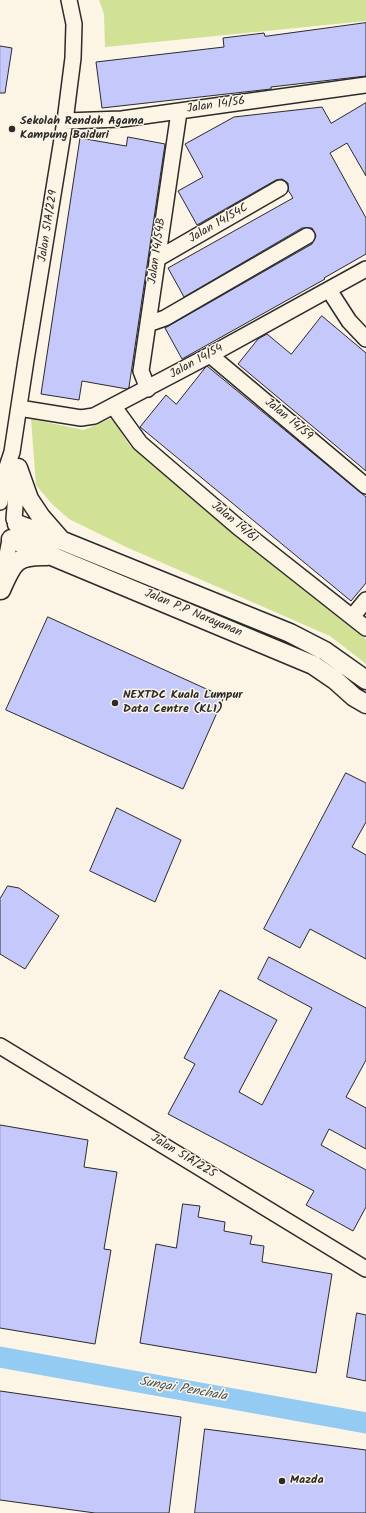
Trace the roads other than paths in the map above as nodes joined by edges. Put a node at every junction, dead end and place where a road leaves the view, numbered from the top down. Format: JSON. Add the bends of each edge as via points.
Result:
{"nodes":[{"id":1,"x":69,"y":0,"type":"edge"},
{"id":2,"x":366,"y":85,"type":"edge"},
{"id":3,"x":179,"y":112,"type":"junction"},
{"id":4,"x":65,"y":121,"type":"junction"},
{"id":5,"x":280,"y":188,"type":"dead end"},
{"id":6,"x":308,"y":236,"type":"dead end"},
{"id":7,"x":157,"y":259,"type":"junction"},
{"id":8,"x":366,"y":269,"type":"edge"},
{"id":9,"x":329,"y":290,"type":"junction"},
{"id":10,"x":148,"y":324,"type":"junction"},
{"id":11,"x":366,"y":339,"type":"edge"},
{"id":12,"x":210,"y":355,"type":"junction"},
{"id":13,"x":148,"y":389,"type":"junction"},
{"id":14,"x":114,"y":407,"type":"junction"},
{"id":15,"x":18,"y":408,"type":"junction"},
{"id":16,"x":15,"y":460,"type":"junction"},
{"id":17,"x":366,"y":486,"type":"edge"},
{"id":18,"x":0,"y":502,"type":"edge"},
{"id":19,"x":9,"y":530,"type":"edge"},
{"id":20,"x":63,"y":541,"type":"junction"},
{"id":21,"x":50,"y":556,"type":"junction"},
{"id":22,"x":0,"y":590,"type":"edge"},
{"id":23,"x":366,"y":600,"type":"edge"},
{"id":24,"x":352,"y":617,"type":"junction"},
{"id":25,"x":366,"y":628,"type":"edge"},
{"id":26,"x":366,"y":680,"type":"edge"},
{"id":27,"x":365,"y":703,"type":"edge"},
{"id":28,"x":0,"y":1046,"type":"edge"},
{"id":29,"x":366,"y":1269,"type":"edge"}],
"edges":[{"from":1,"to":4,"type":"street","name":"Jalan 51A/229","via":[[74,24],[73,58]]},
{"from":2,"to":3,"type":"street","name":"Jalan 14/56"},
{"from":3,"to":4,"type":"street","name":"Jalan 14/56","via":[[122,119]]},
{"from":3,"to":7,"type":"street","name":"Jalan 14/54B"},
{"from":4,"to":15,"type":"street","name":"Jalan 51A/229"},
{"from":5,"to":7,"type":"street","name":"Jalan 14/54C"},
{"from":6,"to":10,"type":"street","via":[[166,318]]},
{"from":7,"to":10,"type":"street","name":"Jalan 14/54B"},
{"from":8,"to":9,"type":"street","name":"Jalan 14/54"},
{"from":9,"to":11,"type":"street","via":[[349,321]]},
{"from":9,"to":12,"type":"street","name":"Jalan 14/54"},
{"from":10,"to":13,"type":"street","name":"Jalan 14/54B","via":[[141,371]]},
{"from":12,"to":13,"type":"street","name":"Jalan 14/54"},
{"from":12,"to":17,"type":"street","name":"Jalan 14/59"},
{"from":13,"to":14,"type":"street","name":"Jalan 14/54"},
{"from":14,"to":15,"type":"street","name":"Jalan 14/54","via":[[94,416],[81,418]]},
{"from":14,"to":24,"type":"street","name":"Jalan 14/61","via":[[140,443],[238,527]]},
{"from":15,"to":16,"type":"street","name":"Jalan 51A/229"},
{"from":16,"to":18,"type":"street","name":"Jalan 51A/229","via":[[5,474]]},
{"from":16,"to":19,"type":"street","name":"Jalan 51A/229"},
{"from":16,"to":20,"type":"main road","via":[[29,499]]},
{"from":19,"to":20,"type":"main road","name":"Jalan P.P Narayanan"},
{"from":19,"to":21,"type":"main road","name":"Jalan P.P Narayanan"},
{"from":19,"to":22,"type":"street","name":"Jalan 51A/229"},
{"from":20,"to":26,"type":"main road","name":"Jalan P.P Narayanan","via":[[290,633],[325,651]]},
{"from":21,"to":22,"type":"main road","via":[[29,555],[17,562],[9,571]]},
{"from":21,"to":27,"type":"main road","name":"Jalan P.P Narayanan","via":[[313,665]]},
{"from":23,"to":24,"type":"street"},
{"from":24,"to":25,"type":"street","name":"Jalan 14/61"},
{"from":28,"to":29,"type":"street","name":"Jalan 51A/225"}]}
